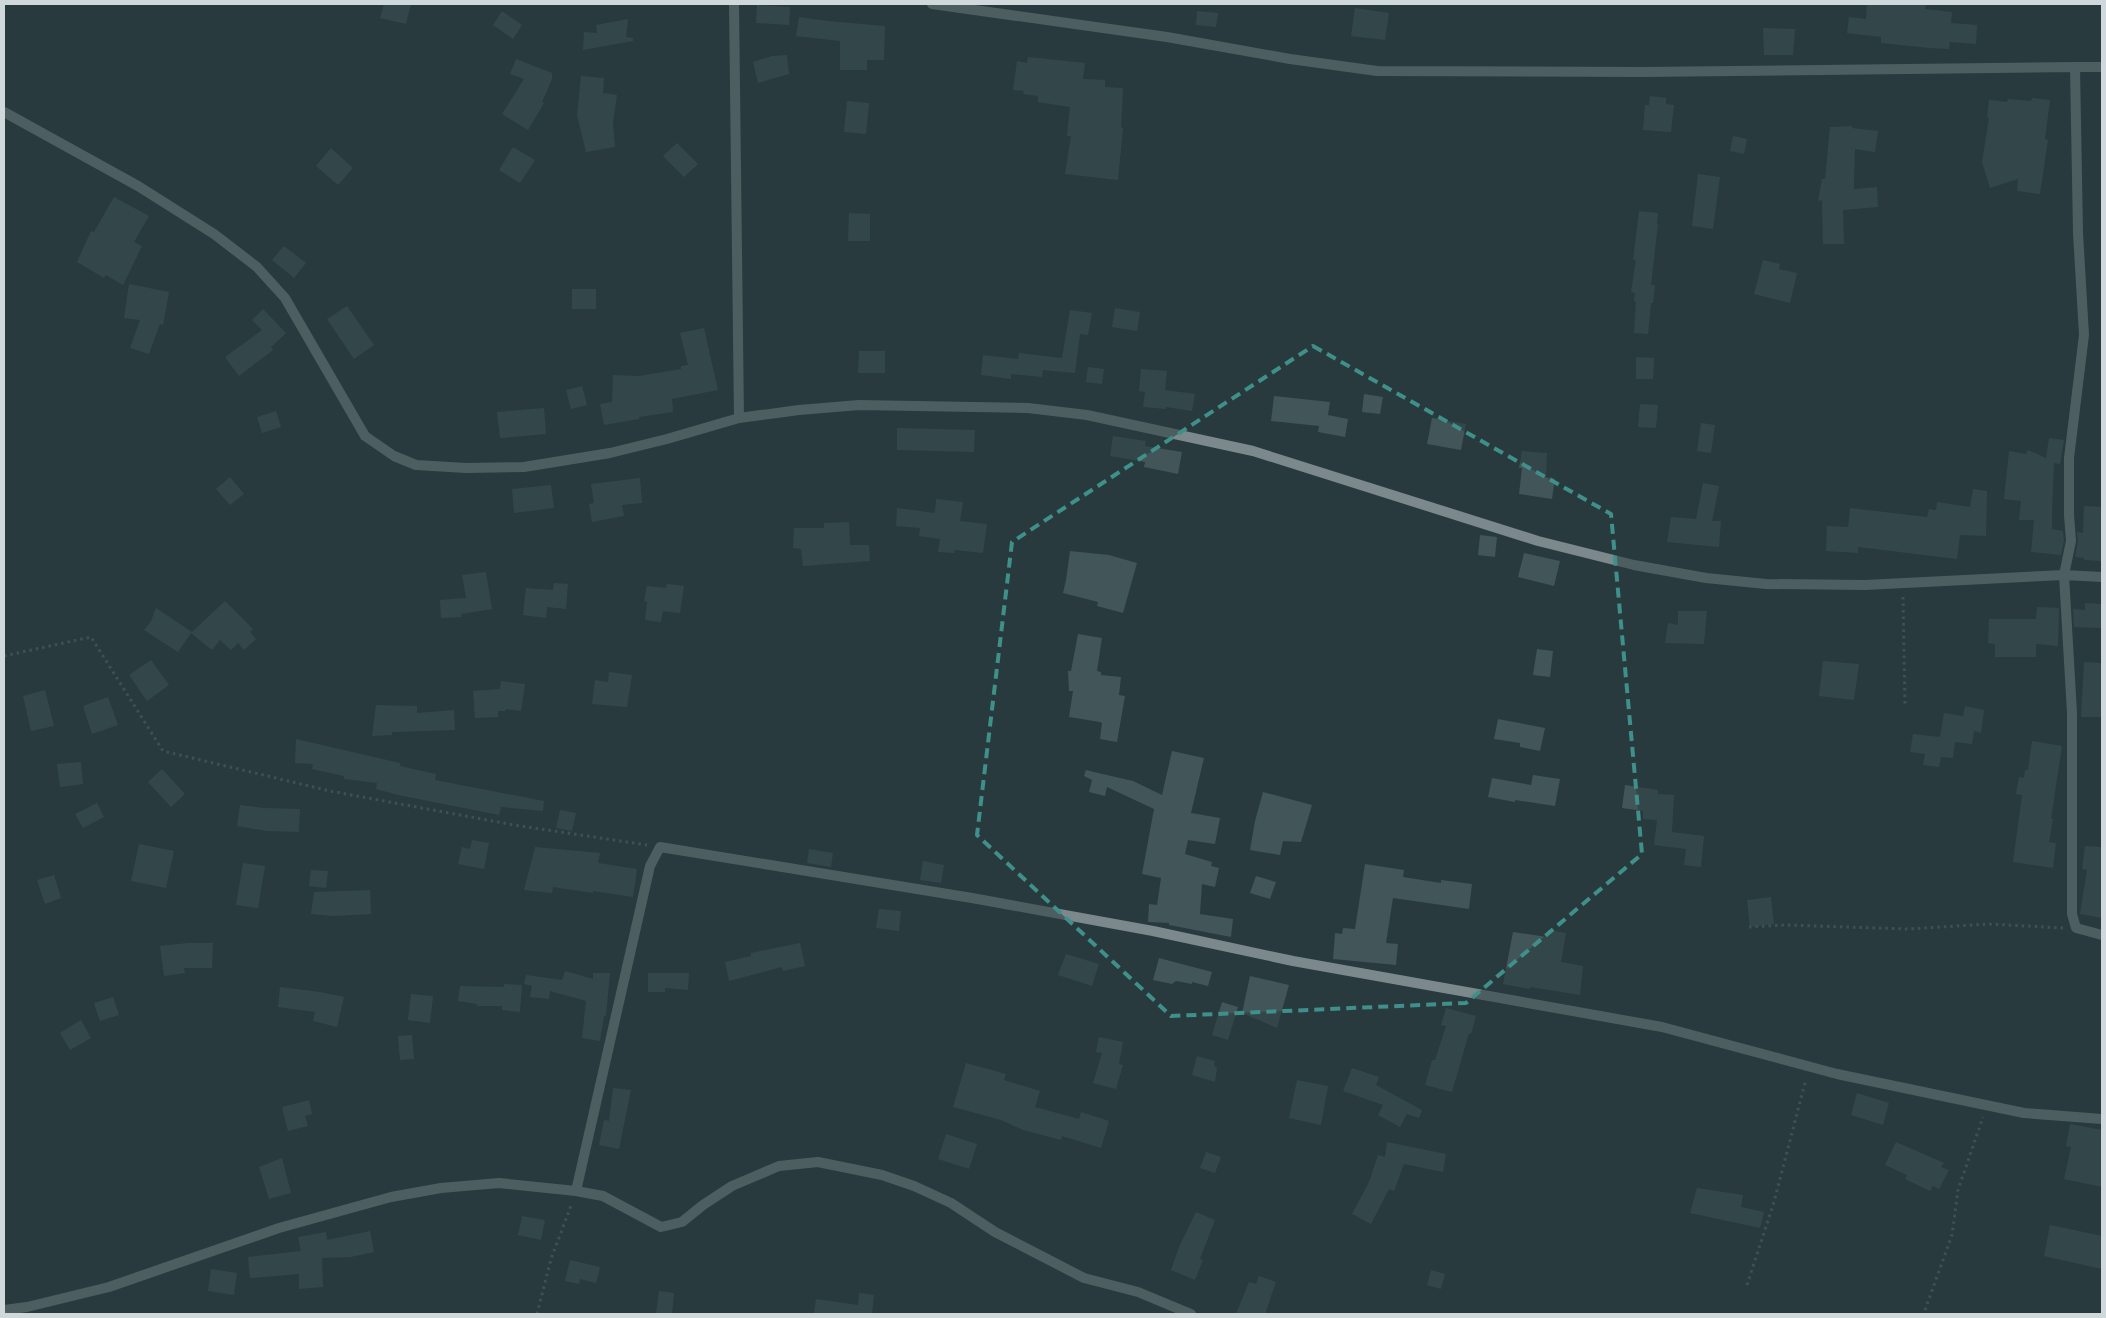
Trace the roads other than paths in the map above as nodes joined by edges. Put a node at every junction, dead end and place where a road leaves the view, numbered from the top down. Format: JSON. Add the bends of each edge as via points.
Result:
{"nodes":[{"id":1,"x":734,"y":4,"type":"edge"},
{"id":2,"x":932,"y":4,"type":"edge"},
{"id":3,"x":2075,"y":67,"type":"junction"},
{"id":4,"x":2102,"y":67,"type":"edge"},
{"id":5,"x":4,"y":112,"type":"edge"},
{"id":6,"x":739,"y":418,"type":"junction"},
{"id":7,"x":2064,"y":575,"type":"junction"},
{"id":8,"x":2102,"y":577,"type":"edge"},
{"id":9,"x":2102,"y":935,"type":"edge"},
{"id":10,"x":2102,"y":1119,"type":"edge"},
{"id":11,"x":576,"y":1191,"type":"junction"},
{"id":12,"x":4,"y":1310,"type":"edge"},
{"id":13,"x":1191,"y":1314,"type":"edge"}],
"edges":[{"from":1,"to":6,"type":"street"},
{"from":2,"to":3,"type":"street","via":[[1377,71],[1643,72]]},
{"from":3,"to":4,"type":"street"},
{"from":3,"to":7,"type":"street","via":[[2078,233],[2084,335],[2069,458],[2070,541]]},
{"from":5,"to":6,"type":"street","via":[[138,186],[214,234],[256,267],[285,298],[365,436],[394,456],[416,465],[524,467],[610,453]]},
{"from":6,"to":7,"type":"street","via":[[859,405],[1028,408],[1087,416],[1253,451],[1538,541],[1634,565],[1706,578],[1766,584],[1865,585]]},
{"from":7,"to":8,"type":"street"},
{"from":7,"to":9,"type":"street","via":[[2072,714],[2072,914],[2076,928]]},
{"from":10,"to":11,"type":"street","via":[[1985,1105],[1809,1066],[1662,1027],[1294,961],[1154,931],[660,847],[650,866]]},
{"from":11,"to":12,"type":"street","via":[[499,1183],[391,1197],[279,1228],[109,1286]]},
{"from":11,"to":13,"type":"street","via":[[603,1196],[661,1227],[682,1222],[732,1186],[779,1166],[818,1162],[845,1166],[914,1186],[951,1203],[995,1232],[1084,1278],[1138,1292]]}]}
